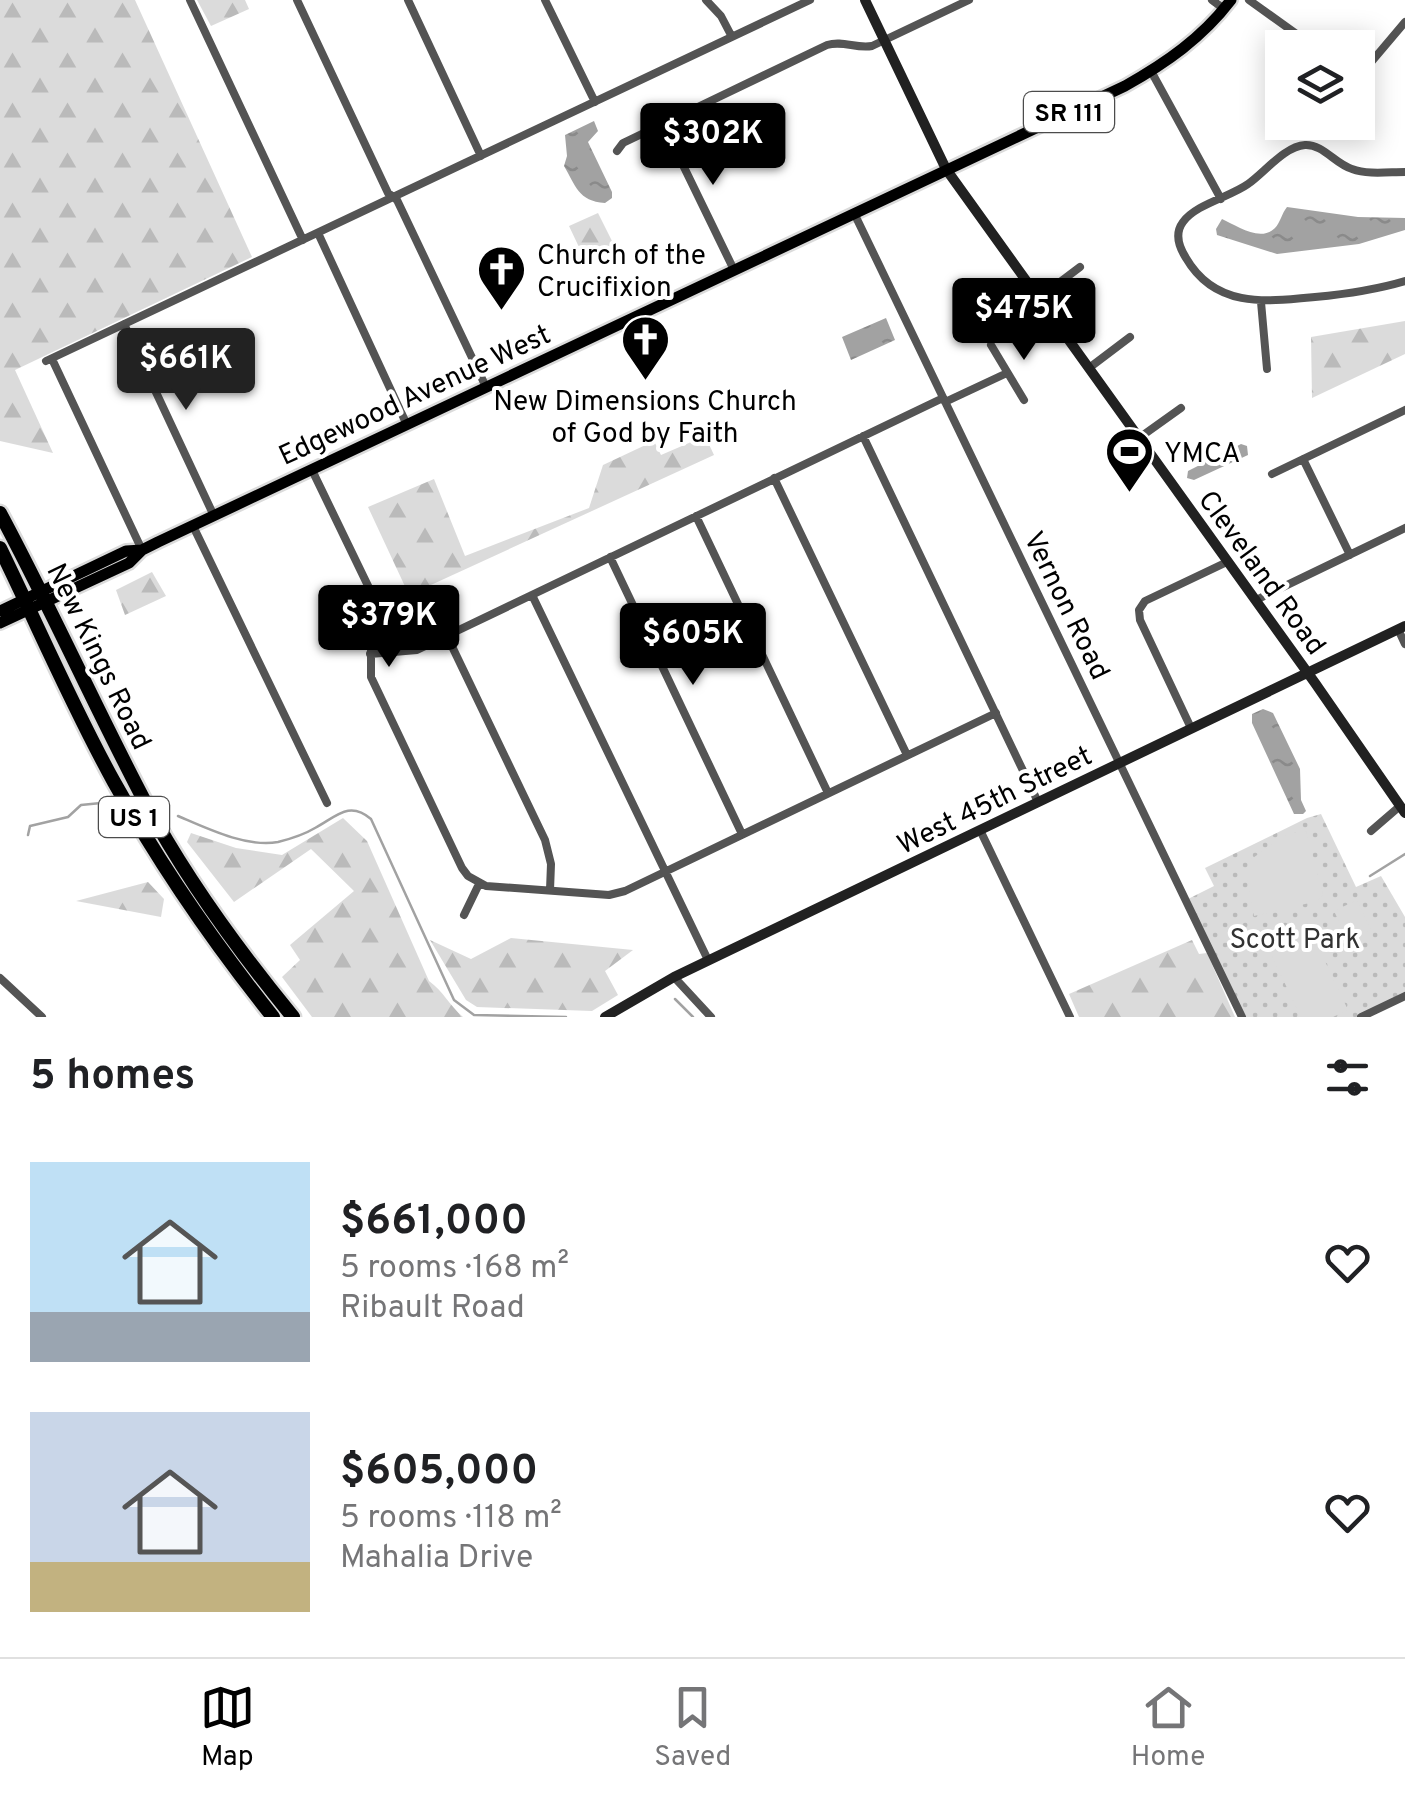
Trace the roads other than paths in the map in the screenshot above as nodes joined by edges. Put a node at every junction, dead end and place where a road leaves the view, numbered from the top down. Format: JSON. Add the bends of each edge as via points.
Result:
{"nodes":[{"id":1,"x":190,"y":0,"type":"edge"},
{"id":2,"x":297,"y":0,"type":"edge"},
{"id":3,"x":408,"y":0,"type":"edge"},
{"id":4,"x":545,"y":0,"type":"edge"},
{"id":5,"x":706,"y":0,"type":"edge"},
{"id":6,"x":810,"y":0,"type":"edge"},
{"id":7,"x":865,"y":0,"type":"edge"},
{"id":8,"x":970,"y":0,"type":"edge"},
{"id":9,"x":1212,"y":0,"type":"edge"},
{"id":10,"x":1249,"y":0,"type":"edge"},
{"id":11,"x":1228,"y":5,"type":"edge"},
{"id":12,"x":1405,"y":22,"type":"edge"},
{"id":13,"x":1291,"y":30,"type":"edge"},
{"id":14,"x":732,"y":36,"type":"junction"},
{"id":15,"x":885,"y":40,"type":"junction"},
{"id":16,"x":1375,"y":57,"type":"edge"},
{"id":17,"x":1151,"y":71,"type":"junction"},
{"id":18,"x":595,"y":102,"type":"junction"},
{"id":19,"x":662,"y":124,"type":"junction"},
{"id":20,"x":616,"y":151,"type":"dead end"},
{"id":21,"x":481,"y":156,"type":"junction"},
{"id":22,"x":946,"y":169,"type":"junction"},
{"id":23,"x":1405,"y":172,"type":"edge"},
{"id":24,"x":393,"y":197,"type":"junction"},
{"id":25,"x":1221,"y":200,"type":"junction"},
{"id":26,"x":854,"y":213,"type":"junction"},
{"id":27,"x":318,"y":233,"type":"junction"},
{"id":28,"x":302,"y":240,"type":"junction"},
{"id":29,"x":1080,"y":268,"type":"dead end"},
{"id":30,"x":734,"y":270,"type":"junction"},
{"id":31,"x":1405,"y":280,"type":"edge"},
{"id":32,"x":1039,"y":298,"type":"junction"},
{"id":33,"x":1260,"y":302,"type":"junction"},
{"id":34,"x":124,"y":324,"type":"junction"},
{"id":35,"x":1130,"y":337,"type":"dead end"},
{"id":36,"x":991,"y":346,"type":"dead end"},
{"id":37,"x":1089,"y":368,"type":"junction"},
{"id":38,"x":1267,"y":370,"type":"dead end"},
{"id":39,"x":1007,"y":372,"type":"junction"},
{"id":40,"x":486,"y":388,"type":"junction"},
{"id":41,"x":944,"y":400,"type":"junction"},
{"id":42,"x":1024,"y":400,"type":"dead end"},
{"id":43,"x":1181,"y":408,"type":"dead end"},
{"id":44,"x":1405,"y":410,"type":"edge"},
{"id":45,"x":407,"y":424,"type":"junction"},
{"id":46,"x":863,"y":436,"type":"junction"},
{"id":47,"x":1139,"y":438,"type":"junction"},
{"id":48,"x":1303,"y":459,"type":"junction"},
{"id":49,"x":312,"y":470,"type":"junction"},
{"id":50,"x":1272,"y":474,"type":"dead end"},
{"id":51,"x":774,"y":478,"type":"junction"},
{"id":52,"x":0,"y":514,"type":"edge"},
{"id":53,"x":214,"y":516,"type":"junction"},
{"id":54,"x":696,"y":516,"type":"junction"},
{"id":55,"x":193,"y":526,"type":"junction"},
{"id":56,"x":1405,"y":528,"type":"edge"},
{"id":57,"x":0,"y":548,"type":"edge"},
{"id":58,"x":142,"y":550,"type":"junction"},
{"id":59,"x":1350,"y":555,"type":"junction"},
{"id":60,"x":610,"y":558,"type":"junction"},
{"id":61,"x":1227,"y":562,"type":"junction"},
{"id":62,"x":532,"y":595,"type":"junction"},
{"id":63,"x":43,"y":597,"type":"junction"},
{"id":64,"x":1256,"y":600,"type":"junction"},
{"id":65,"x":27,"y":605,"type":"junction"},
{"id":66,"x":0,"y":611,"type":"edge"},
{"id":67,"x":0,"y":623,"type":"edge"},
{"id":68,"x":1402,"y":627,"type":"edge"},
{"id":69,"x":447,"y":636,"type":"junction"},
{"id":70,"x":1405,"y":644,"type":"edge"},
{"id":71,"x":370,"y":654,"type":"junction"},
{"id":72,"x":1308,"y":673,"type":"junction"},
{"id":73,"x":996,"y":714,"type":"junction"},
{"id":74,"x":1191,"y":728,"type":"junction"},
{"id":75,"x":907,"y":755,"type":"junction"},
{"id":76,"x":1119,"y":764,"type":"junction"},
{"id":77,"x":828,"y":793,"type":"junction"},
{"id":78,"x":1038,"y":802,"type":"junction"},
{"id":79,"x":327,"y":803,"type":"dead end"},
{"id":80,"x":1402,"y":810,"type":"edge"},
{"id":81,"x":980,"y":830,"type":"junction"},
{"id":82,"x":1371,"y":831,"type":"dead end"},
{"id":83,"x":742,"y":834,"type":"junction"},
{"id":84,"x":666,"y":872,"type":"junction"},
{"id":85,"x":479,"y":884,"type":"junction"},
{"id":86,"x":550,"y":890,"type":"junction"},
{"id":87,"x":204,"y":913,"type":"junction"},
{"id":88,"x":464,"y":915,"type":"dead end"},
{"id":89,"x":708,"y":960,"type":"junction"},
{"id":90,"x":674,"y":977,"type":"junction"},
{"id":91,"x":0,"y":978,"type":"edge"},
{"id":92,"x":1405,"y":996,"type":"edge"},
{"id":93,"x":42,"y":1017,"type":"edge"},
{"id":94,"x":274,"y":1017,"type":"edge"},
{"id":95,"x":293,"y":1017,"type":"edge"},
{"id":96,"x":605,"y":1017,"type":"edge"},
{"id":97,"x":711,"y":1017,"type":"edge"},
{"id":98,"x":1070,"y":1017,"type":"edge"},
{"id":99,"x":1242,"y":1017,"type":"edge"},
{"id":100,"x":1361,"y":1017,"type":"edge"}],
"edges":[{"from":1,"to":28,"type":"street"},
{"from":2,"to":24,"type":"street"},
{"from":3,"to":21,"type":"street"},
{"from":4,"to":18,"type":"street"},
{"from":5,"to":14,"type":"street"},
{"from":6,"to":14,"type":"street"},
{"from":7,"to":15,"type":"street","name":"Cleveland Road"},
{"from":8,"to":15,"type":"street"},
{"from":9,"to":11,"type":"street"},
{"from":10,"to":13,"type":"street"},
{"from":11,"to":17,"type":"main road","name":"Edgewood Avenue West","number":"SR 111"},
{"from":12,"to":16,"type":"street"},
{"from":14,"to":18,"type":"street"},
{"from":15,"to":19,"type":"street","via":[[866,47],[827,46]]},
{"from":15,"to":22,"type":"street","name":"Cleveland Road"},
{"from":17,"to":22,"type":"main road","name":"Edgewood Avenue West","number":"SR 111"},
{"from":17,"to":25,"type":"street"},
{"from":18,"to":21,"type":"street"},
{"from":19,"to":20,"type":"street"},
{"from":19,"to":30,"type":"street"},
{"from":21,"to":24,"type":"street"},
{"from":22,"to":26,"type":"main road","name":"Edgewood Avenue West","number":"SR 111"},
{"from":22,"to":32,"type":"street","name":"Cleveland Road"},
{"from":23,"to":25,"type":"street","via":[[1355,170],[1314,146],[1298,146]]},
{"from":24,"to":27,"type":"street"},
{"from":24,"to":40,"type":"street"},
{"from":25,"to":33,"type":"street","via":[[1189,216],[1179,228],[1179,243],[1186,260],[1220,293]]},
{"from":26,"to":30,"type":"main road","name":"Edgewood Avenue West","number":"SR 111"},
{"from":26,"to":41,"type":"street","name":"Vernon Road"},
{"from":27,"to":28,"type":"street"},
{"from":27,"to":45,"type":"street"},
{"from":28,"to":34,"type":"street"},
{"from":29,"to":32,"type":"street"},
{"from":30,"to":40,"type":"main road","name":"Edgewood Avenue West","number":"SR 111"},
{"from":31,"to":33,"type":"street","via":[[1360,292]]},
{"from":32,"to":37,"type":"street","name":"Cleveland Road"},
{"from":33,"to":38,"type":"street"},
{"from":34,"to":53,"type":"street"},
{"from":34,"to":58,"type":"street","via":[[49,360]]},
{"from":35,"to":37,"type":"street"},
{"from":36,"to":39,"type":"street"},
{"from":37,"to":47,"type":"street","name":"Cleveland Road"},
{"from":39,"to":41,"type":"street"},
{"from":39,"to":42,"type":"street"},
{"from":40,"to":45,"type":"main road","name":"Edgewood Avenue West","number":"SR 111"},
{"from":41,"to":46,"type":"street"},
{"from":41,"to":76,"type":"street","name":"Vernon Road"},
{"from":43,"to":47,"type":"street"},
{"from":44,"to":48,"type":"street"},
{"from":45,"to":49,"type":"main road","name":"Edgewood Avenue West","number":"SR 111"},
{"from":46,"to":51,"type":"street"},
{"from":46,"to":73,"type":"street"},
{"from":47,"to":61,"type":"street","name":"Cleveland Road"},
{"from":48,"to":50,"type":"street"},
{"from":48,"to":59,"type":"street"},
{"from":49,"to":53,"type":"main road","name":"Edgewood Avenue West","number":"SR 111"},
{"from":49,"to":71,"type":"street","via":[[371,592]]},
{"from":51,"to":54,"type":"street"},
{"from":51,"to":75,"type":"street"},
{"from":52,"to":63,"type":"highway","name":"New Kings Road","number":"US 1"},
{"from":53,"to":55,"type":"main road","name":"Edgewood Avenue West","number":"SR 111"},
{"from":54,"to":60,"type":"street"},
{"from":54,"to":77,"type":"street"},
{"from":55,"to":58,"type":"main road","name":"Edgewood Avenue West","number":"SR 111"},
{"from":55,"to":79,"type":"street"},
{"from":56,"to":59,"type":"street"},
{"from":57,"to":65,"type":"highway","name":"New Kings Road","number":"US 1"},
{"from":58,"to":63,"type":"main road","name":"Edgewood Avenue West","number":"SR 111","via":[[129,563]]},
{"from":59,"to":64,"type":"street"},
{"from":60,"to":62,"type":"street"},
{"from":60,"to":83,"type":"street"},
{"from":61,"to":64,"type":"street","name":"Cleveland Road"},
{"from":61,"to":74,"type":"street","via":[[1145,601],[1139,610]]},
{"from":62,"to":69,"type":"street"},
{"from":62,"to":84,"type":"street"},
{"from":63,"to":65,"type":"main road","number":"SR 111"},
{"from":63,"to":87,"type":"highway","name":"New Kings Road","number":"US 1"},
{"from":64,"to":72,"type":"street","name":"Cleveland Road"},
{"from":65,"to":66,"type":"main road","number":"SR 111"},
{"from":65,"to":67,"type":"main road","number":"SR 111"},
{"from":65,"to":87,"type":"highway","name":"New Kings Road","number":"US 1","via":[[114,782]]},
{"from":68,"to":70,"type":"street"},
{"from":68,"to":72,"type":"street","name":"West 45th Street"},
{"from":69,"to":71,"type":"street","via":[[407,653]]},
{"from":69,"to":86,"type":"street","via":[[545,840]]},
{"from":71,"to":85,"type":"street","via":[[379,694],[462,868]]},
{"from":72,"to":74,"type":"street","name":"West 45th Street"},
{"from":72,"to":80,"type":"street","name":"Cleveland Road"},
{"from":73,"to":75,"type":"street"},
{"from":73,"to":78,"type":"street"},
{"from":74,"to":76,"type":"street","name":"West 45th Street"},
{"from":75,"to":77,"type":"street"},
{"from":76,"to":78,"type":"street","name":"West 45th Street"},
{"from":76,"to":99,"type":"street","name":"Vernon Road"},
{"from":77,"to":83,"type":"street"},
{"from":78,"to":81,"type":"street","name":"West 45th Street"},
{"from":80,"to":82,"type":"street"},
{"from":81,"to":89,"type":"street","name":"West 45th Street"},
{"from":81,"to":98,"type":"street"},
{"from":83,"to":84,"type":"street"},
{"from":84,"to":86,"type":"street","via":[[617,894]]},
{"from":84,"to":89,"type":"street"},
{"from":85,"to":86,"type":"street"},
{"from":85,"to":88,"type":"street"},
{"from":87,"to":94,"type":"highway","name":"New Kings Road","number":"US 1"},
{"from":87,"to":95,"type":"highway","name":"New Kings Road","number":"US 1"},
{"from":89,"to":90,"type":"street","name":"West 45th Street"},
{"from":90,"to":96,"type":"street","name":"West 45th Street"},
{"from":90,"to":97,"type":"street"},
{"from":91,"to":93,"type":"street"},
{"from":92,"to":100,"type":"street"}]}
